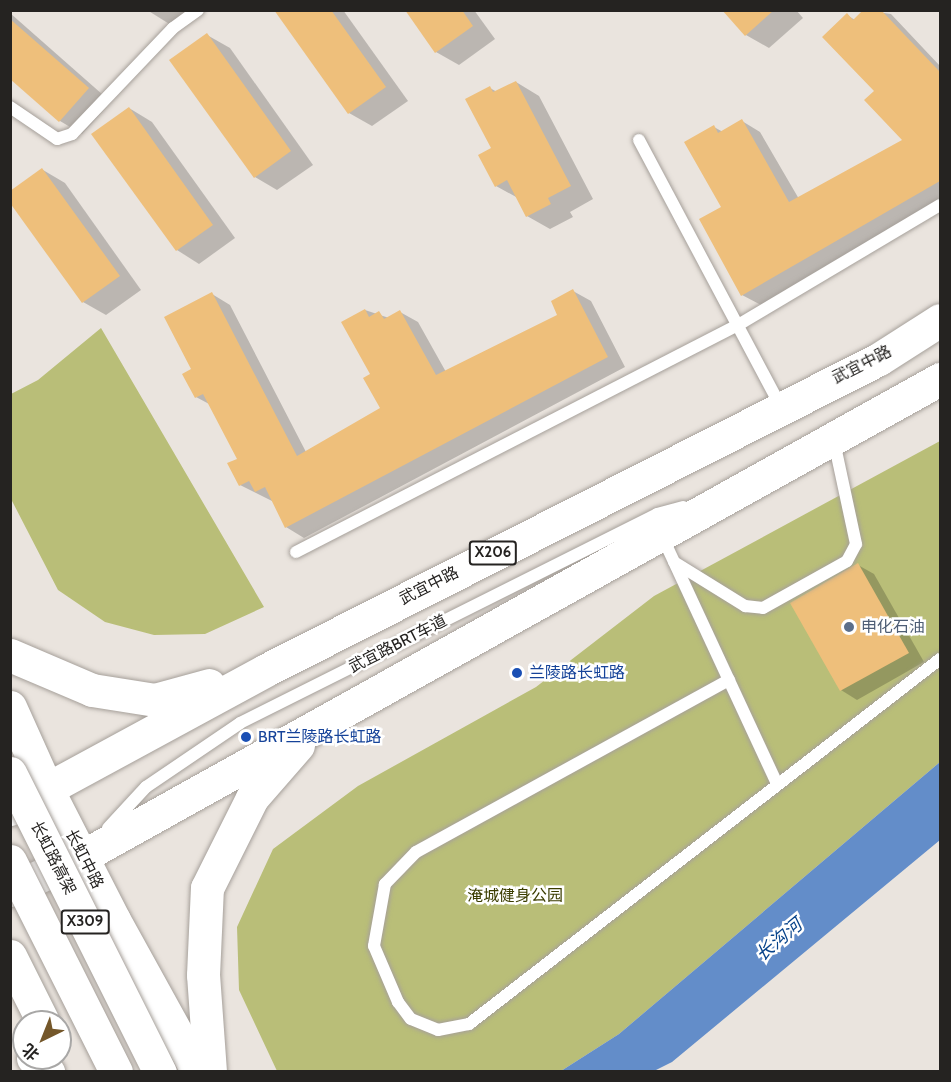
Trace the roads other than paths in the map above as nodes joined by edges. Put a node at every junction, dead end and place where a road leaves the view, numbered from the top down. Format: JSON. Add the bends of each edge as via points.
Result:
{"nodes":[{"id":1,"x":198,"y":10,"type":"edge"},
{"id":2,"x":10,"y":107,"type":"edge"},
{"id":3,"x":639,"y":140,"type":"dead end"},
{"id":4,"x":940,"y":205,"type":"edge"},
{"id":5,"x":940,"y":320,"type":"edge"},
{"id":6,"x":738,"y":325,"type":"junction"},
{"id":7,"x":940,"y":379,"type":"edge"},
{"id":8,"x":780,"y":405,"type":"junction"},
{"id":9,"x":834,"y":441,"type":"junction"},
{"id":10,"x":748,"y":488,"type":"junction"},
{"id":11,"x":668,"y":548,"type":"junction"},
{"id":12,"x":296,"y":552,"type":"dead end"},
{"id":13,"x":10,"y":655,"type":"edge"},
{"id":14,"x":940,"y":659,"type":"edge"},
{"id":15,"x":266,"y":670,"type":"junction"},
{"id":16,"x":729,"y":680,"type":"junction"},
{"id":17,"x":10,"y":707,"type":"edge"},
{"id":18,"x":313,"y":728,"type":"junction"},
{"id":19,"x":10,"y":773,"type":"edge"},
{"id":20,"x":777,"y":784,"type":"junction"},
{"id":21,"x":46,"y":787,"type":"junction"},
{"id":22,"x":10,"y":809,"type":"edge"},
{"id":23,"x":83,"y":856,"type":"junction"},
{"id":24,"x":10,"y":861,"type":"edge"},
{"id":25,"x":10,"y":890,"type":"edge"},
{"id":26,"x":10,"y":956,"type":"edge"},
{"id":27,"x":37,"y":1010,"type":"edge"},
{"id":28,"x":116,"y":1071,"type":"edge"},
{"id":29,"x":160,"y":1071,"type":"edge"},
{"id":30,"x":198,"y":1071,"type":"edge"},
{"id":31,"x":210,"y":1071,"type":"edge"}],
"edges":[{"from":1,"to":2,"type":"lane","via":[[173,28],[72,134],[57,139]]},
{"from":3,"to":6,"type":"lane"},
{"from":4,"to":6,"type":"lane"},
{"from":5,"to":8,"type":"main road","name":"武宜中路","number":"X206","via":[[879,358]]},
{"from":6,"to":8,"type":"lane"},
{"from":6,"to":12,"type":"lane"},
{"from":7,"to":9,"type":"main road"},
{"from":8,"to":15,"type":"main road","name":"武宜中路","number":"X206"},
{"from":9,"to":10,"type":"main road"},
{"from":9,"to":11,"type":"lane","via":[[856,544],[847,561],[763,608],[745,606]]},
{"from":10,"to":11,"type":"main road"},
{"from":10,"to":23,"type":"lane","name":"武宜路BRT车道","via":[[657,514],[240,723],[146,787]]},
{"from":11,"to":16,"type":"lane"},
{"from":11,"to":18,"type":"main road"},
{"from":13,"to":15,"type":"main road","via":[[92,690],[155,700]]},
{"from":14,"to":20,"type":"lane"},
{"from":15,"to":21,"type":"main road","name":"武宜中路","number":"X206"},
{"from":16,"to":20,"type":"lane"},
{"from":16,"to":20,"type":"lane","via":[[416,852],[385,884],[374,946],[398,1002],[411,1019],[438,1030],[469,1024]]},
{"from":17,"to":21,"type":"main road","name":"长虹中路"},
{"from":18,"to":23,"type":"main road"},
{"from":18,"to":31,"type":"main road","via":[[252,798],[207,888],[203,975]]},
{"from":19,"to":29,"type":"main road","name":"长虹路高架","number":"X309","bridge":true},
{"from":21,"to":22,"type":"main road","name":"武宜中路"},
{"from":21,"to":23,"type":"main road","name":"长虹中路"},
{"from":23,"to":25,"type":"main road"},
{"from":23,"to":30,"type":"main road","name":"长虹中路"},
{"from":24,"to":28,"type":"main road","number":"X309","bridge":true},
{"from":26,"to":27,"type":"main road"}]}
